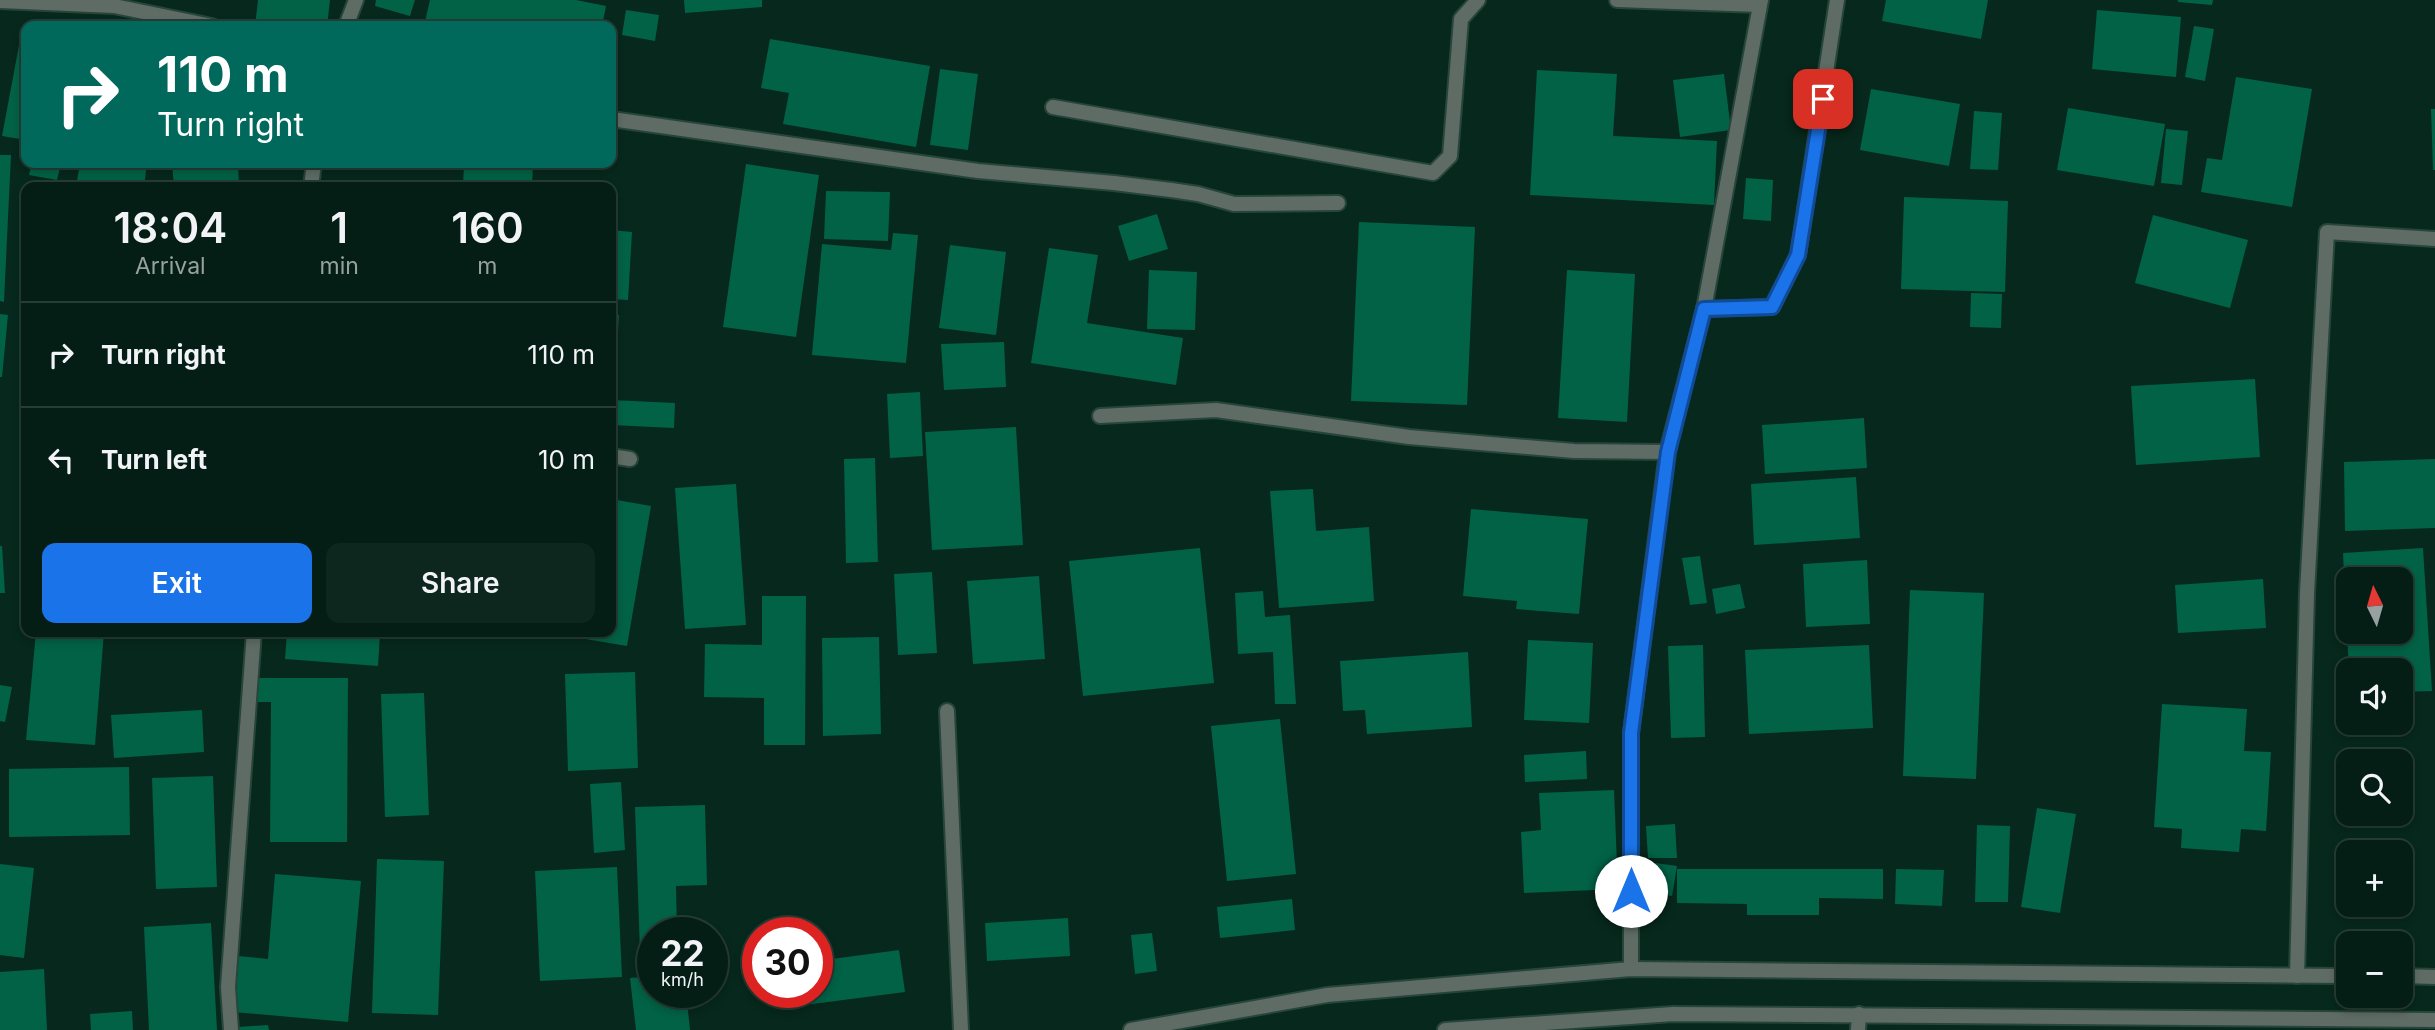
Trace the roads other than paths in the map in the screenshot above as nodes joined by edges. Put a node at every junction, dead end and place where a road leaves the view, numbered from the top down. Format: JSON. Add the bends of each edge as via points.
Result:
{"nodes":[{"id":1,"x":356,"y":0,"type":"edge"},
{"id":2,"x":1478,"y":0,"type":"edge"},
{"id":3,"x":1618,"y":0,"type":"edge"},
{"id":4,"x":1838,"y":0,"type":"edge"},
{"id":5,"x":0,"y":1,"type":"edge"},
{"id":6,"x":1761,"y":2,"type":"edge"},
{"id":7,"x":188,"y":21,"type":"edge"},
{"id":8,"x":348,"y":21,"type":"edge"},
{"id":9,"x":1053,"y":107,"type":"dead end"},
{"id":10,"x":616,"y":120,"type":"edge"},
{"id":11,"x":1338,"y":203,"type":"dead end"},
{"id":12,"x":2435,"y":239,"type":"edge"},
{"id":13,"x":1704,"y":309,"type":"junction"},
{"id":14,"x":1100,"y":416,"type":"dead end"},
{"id":15,"x":1668,"y":452,"type":"junction"},
{"id":16,"x":616,"y":457,"type":"edge"},
{"id":17,"x":630,"y":459,"type":"dead end"},
{"id":18,"x":254,"y":637,"type":"edge"},
{"id":19,"x":947,"y":711,"type":"dead end"},
{"id":20,"x":1631,"y":970,"type":"junction"},
{"id":21,"x":2297,"y":976,"type":"junction"},
{"id":22,"x":2336,"y":976,"type":"edge"},
{"id":23,"x":2413,"y":976,"type":"edge"},
{"id":24,"x":2435,"y":977,"type":"edge"},
{"id":25,"x":1859,"y":1014,"type":"junction"},
{"id":26,"x":2435,"y":1020,"type":"edge"},
{"id":27,"x":2363,"y":1025,"type":"edge"},
{"id":28,"x":232,"y":1030,"type":"edge"},
{"id":29,"x":961,"y":1030,"type":"edge"},
{"id":30,"x":1131,"y":1030,"type":"edge"},
{"id":31,"x":1445,"y":1030,"type":"edge"},
{"id":32,"x":1858,"y":1030,"type":"edge"}],
"edges":[{"from":1,"to":8,"type":"street"},
{"from":2,"to":9,"type":"street","via":[[1461,19],[1450,156],[1433,173]]},
{"from":3,"to":6,"type":"street"},
{"from":4,"to":13,"type":"street","via":[[1798,255],[1772,307]]},
{"from":5,"to":7,"type":"street","via":[[114,6]]},
{"from":6,"to":13,"type":"street"},
{"from":10,"to":11,"type":"street","via":[[978,171],[1198,194],[1234,204]]},
{"from":12,"to":21,"type":"street","via":[[2327,232],[2307,593]]},
{"from":13,"to":15,"type":"street"},
{"from":14,"to":15,"type":"street","via":[[1216,410],[1409,437],[1574,451]]},
{"from":15,"to":20,"type":"street","via":[[1631,733]]},
{"from":16,"to":17,"type":"street"},
{"from":18,"to":28,"type":"street","via":[[228,987]]},
{"from":19,"to":29,"type":"street"},
{"from":20,"to":21,"type":"street"},
{"from":20,"to":30,"type":"street","via":[[1327,995]]},
{"from":21,"to":22,"type":"street"},
{"from":23,"to":24,"type":"street"},
{"from":25,"to":27,"type":"street"},
{"from":25,"to":31,"type":"street","via":[[1673,1014]]},
{"from":25,"to":32,"type":"street"},
{"from":26,"to":27,"type":"street"}]}
